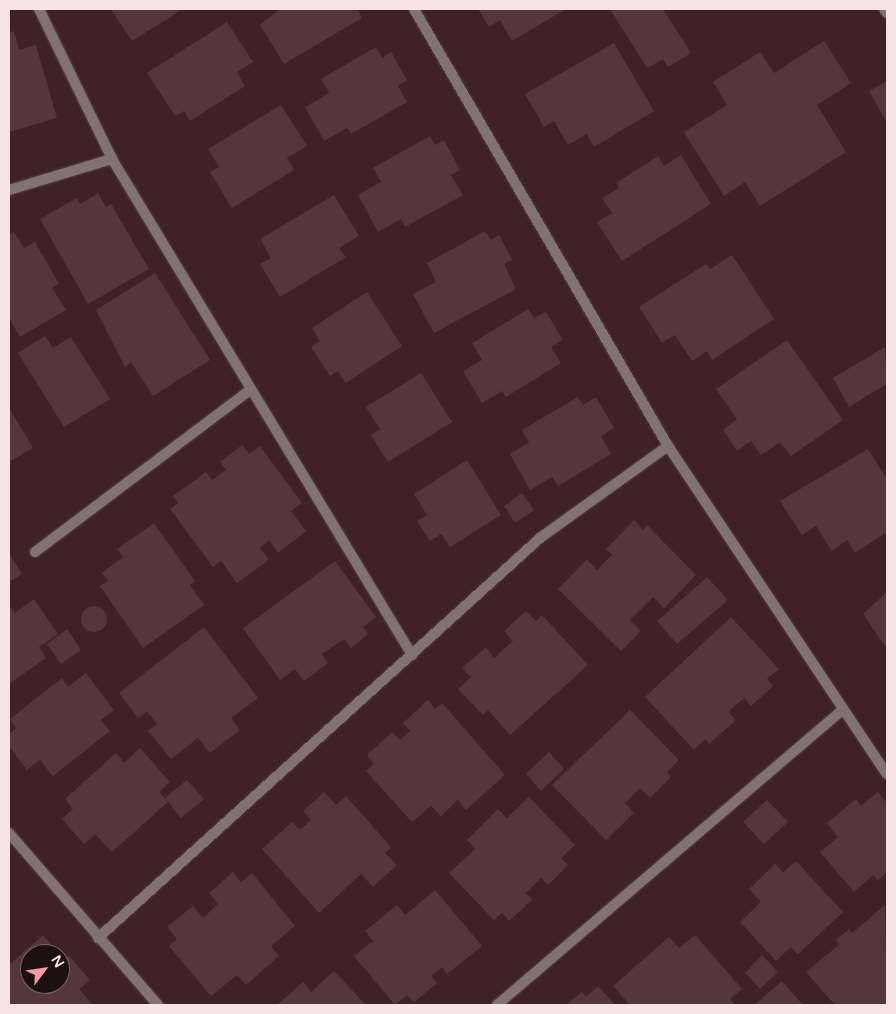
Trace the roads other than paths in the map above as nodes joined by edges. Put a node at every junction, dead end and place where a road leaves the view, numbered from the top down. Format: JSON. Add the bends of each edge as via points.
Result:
{"nodes":[{"id":1,"x":39,"y":9,"type":"edge"},
{"id":2,"x":414,"y":9,"type":"edge"},
{"id":3,"x":884,"y":9,"type":"edge"},
{"id":4,"x":887,"y":14,"type":"edge"},
{"id":5,"x":112,"y":159,"type":"junction"},
{"id":6,"x":9,"y":190,"type":"edge"},
{"id":7,"x":249,"y":391,"type":"junction"},
{"id":8,"x":668,"y":446,"type":"junction"},
{"id":9,"x":35,"y":552,"type":"dead end"},
{"id":10,"x":412,"y":655,"type":"junction"},
{"id":11,"x":841,"y":711,"type":"junction"},
{"id":12,"x":887,"y":774,"type":"edge"},
{"id":13,"x":9,"y":833,"type":"edge"},
{"id":14,"x":98,"y":938,"type":"junction"},
{"id":15,"x":158,"y":1005,"type":"edge"},
{"id":16,"x":497,"y":1005,"type":"edge"}],
"edges":[{"from":1,"to":5,"type":"street"},
{"from":2,"to":8,"type":"street"},
{"from":3,"to":4,"type":"street"},
{"from":5,"to":6,"type":"street"},
{"from":5,"to":7,"type":"street"},
{"from":7,"to":9,"type":"street"},
{"from":7,"to":10,"type":"street"},
{"from":8,"to":10,"type":"street","via":[[540,538]]},
{"from":8,"to":11,"type":"street"},
{"from":10,"to":14,"type":"street"},
{"from":11,"to":12,"type":"street"},
{"from":11,"to":16,"type":"street"},
{"from":13,"to":14,"type":"street"},
{"from":14,"to":15,"type":"street"}]}
